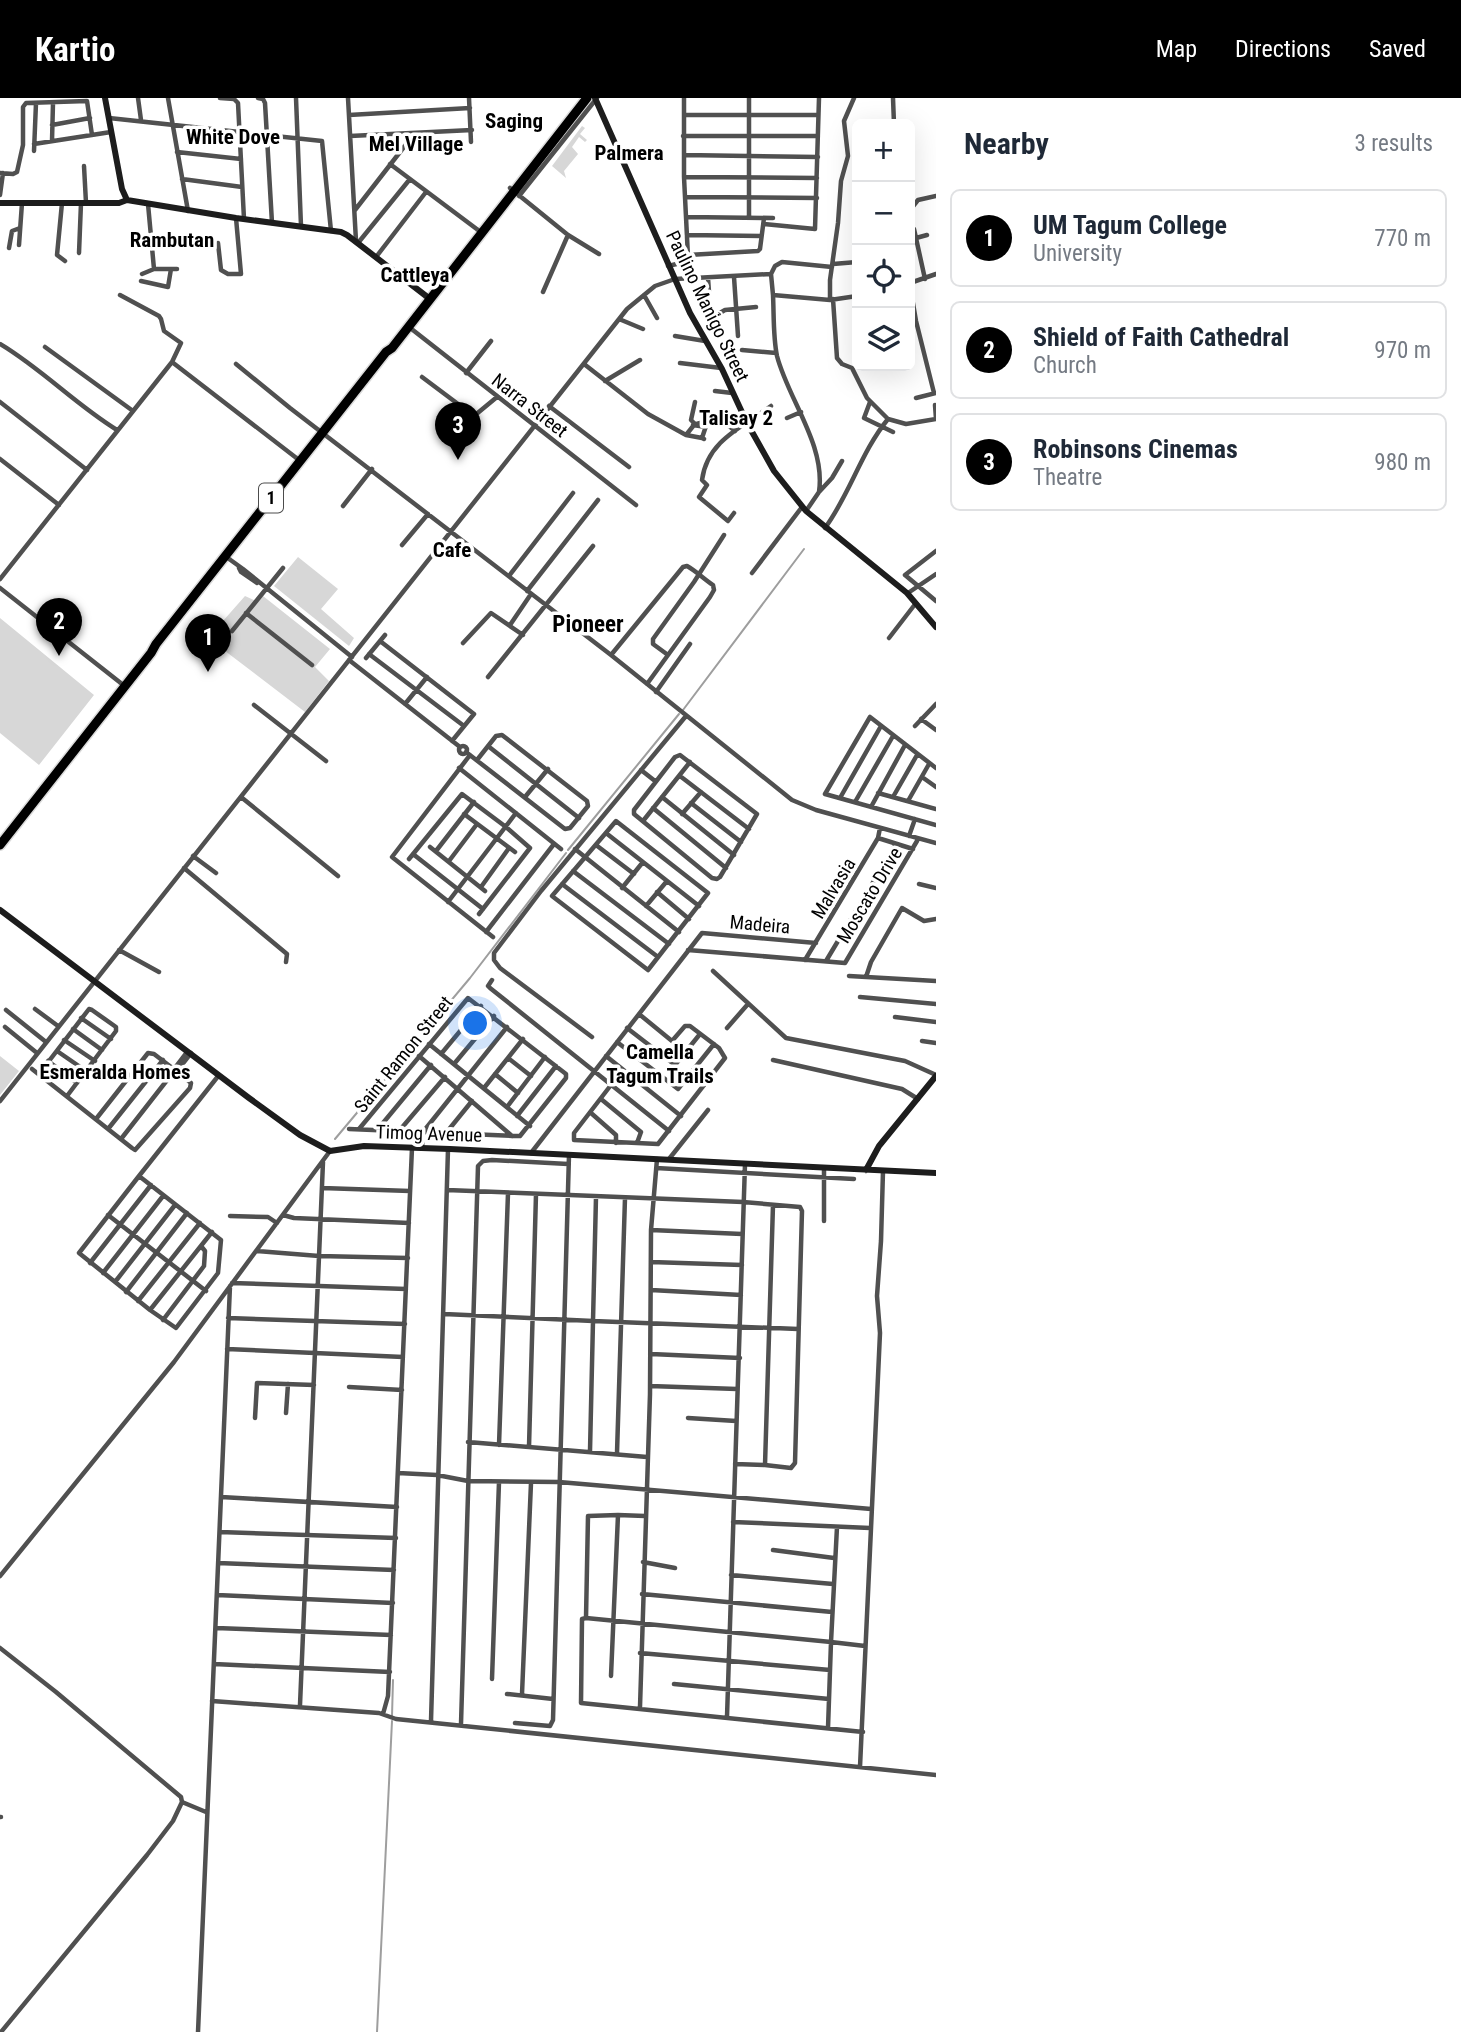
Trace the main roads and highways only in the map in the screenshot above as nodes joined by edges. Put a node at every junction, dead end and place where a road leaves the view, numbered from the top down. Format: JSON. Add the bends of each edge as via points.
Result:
{"nodes":[{"id":1,"x":581,"y":98,"type":"edge"},
{"id":2,"x":594,"y":98,"type":"edge"},
{"id":3,"x":514,"y":192,"type":"junction"},
{"id":4,"x":428,"y":298,"type":"junction"},
{"id":5,"x":386,"y":352,"type":"junction"},
{"id":6,"x":156,"y":644,"type":"junction"},
{"id":7,"x":114,"y":697,"type":"junction"},
{"id":8,"x":9,"y":829,"type":"junction"},
{"id":9,"x":0,"y":837,"type":"edge"},
{"id":10,"x":0,"y":845,"type":"edge"}],
"edges":[{"from":1,"to":3,"type":"highway","number":"1"},
{"from":2,"to":3,"type":"highway","number":"1"},
{"from":3,"to":4,"type":"highway","number":"1"},
{"from":3,"to":4,"type":"highway","number":"1","via":[[478,230]]},
{"from":4,"to":5,"type":"highway","number":"1"},
{"from":4,"to":5,"type":"highway","number":"1"},
{"from":5,"to":6,"type":"highway","number":"1"},
{"from":6,"to":7,"type":"highway","number":"1"},
{"from":6,"to":7,"type":"highway","number":"1"},
{"from":7,"to":8,"type":"highway","number":"1"},
{"from":8,"to":9,"type":"highway","number":"1"},
{"from":8,"to":10,"type":"highway","number":"1"}]}
